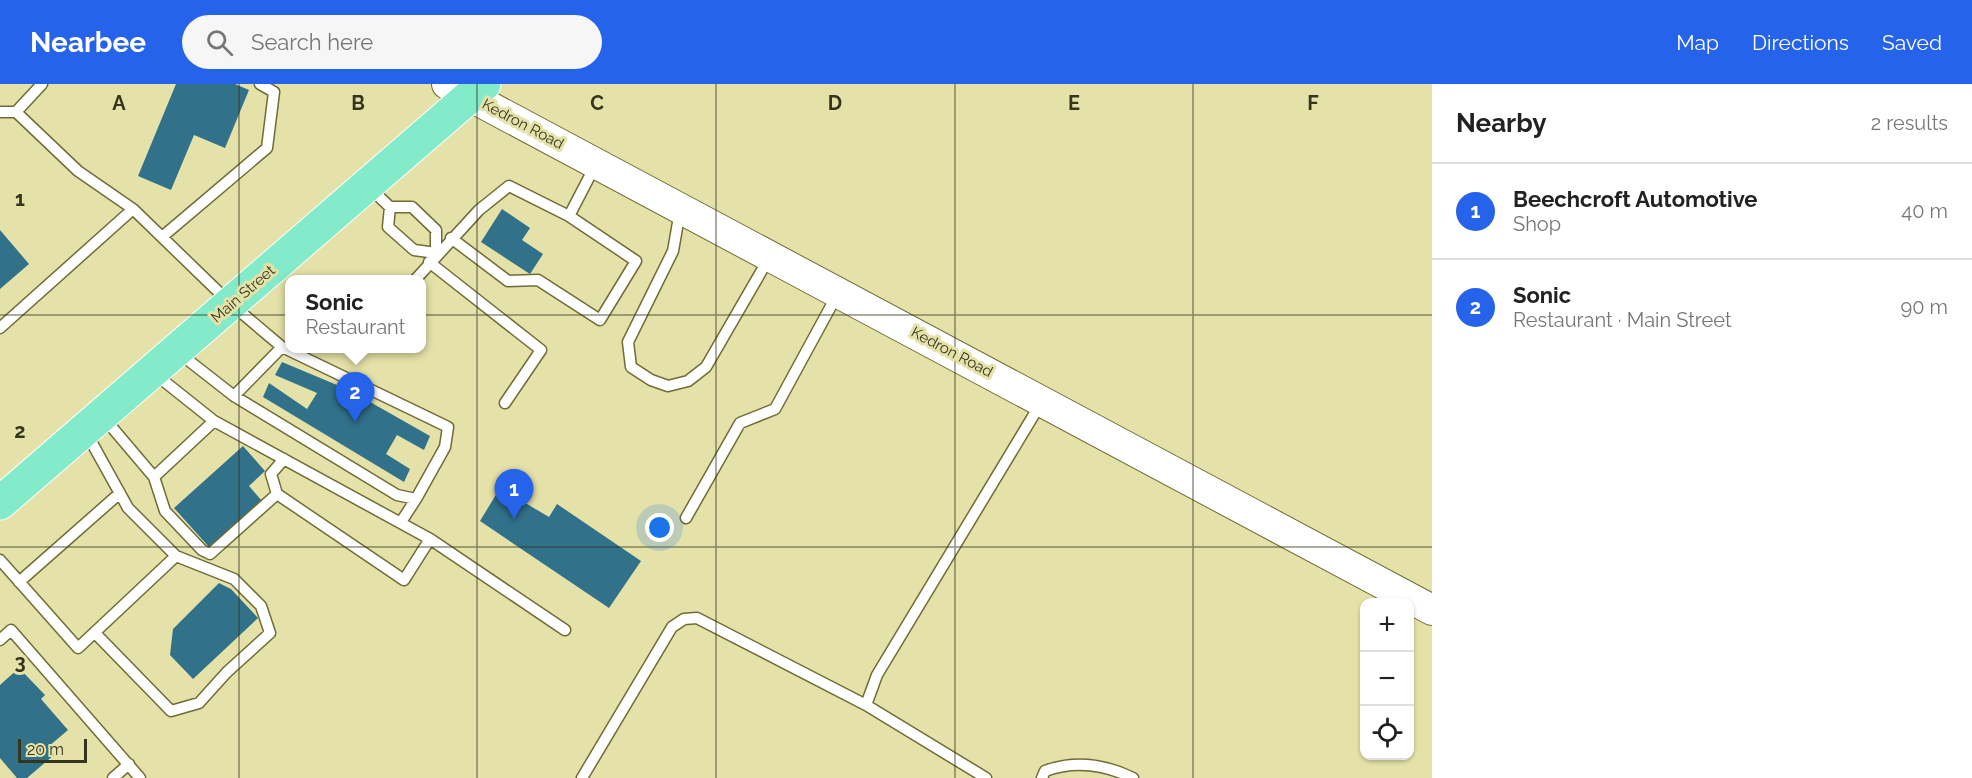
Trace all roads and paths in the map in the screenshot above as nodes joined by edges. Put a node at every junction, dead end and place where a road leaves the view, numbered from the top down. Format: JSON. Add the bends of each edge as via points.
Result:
{"nodes":[{"id":1,"x":42,"y":84,"type":"edge"},
{"id":2,"x":260,"y":84,"type":"edge"},
{"id":3,"x":467,"y":88,"type":"edge"},
{"id":4,"x":0,"y":112,"type":"edge"},
{"id":5,"x":15,"y":112,"type":"junction"},
{"id":6,"x":596,"y":163,"type":"junction"},
{"id":7,"x":379,"y":196,"type":"junction"},
{"id":8,"x":681,"y":208,"type":"junction"},
{"id":9,"x":133,"y":209,"type":"junction"},
{"id":10,"x":569,"y":216,"type":"junction"},
{"id":11,"x":162,"y":237,"type":"junction"},
{"id":12,"x":451,"y":238,"type":"junction"},
{"id":13,"x":436,"y":253,"type":"junction"},
{"id":14,"x":770,"y":255,"type":"junction"},
{"id":15,"x":429,"y":262,"type":"junction"},
{"id":16,"x":418,"y":275,"type":"edge"},
{"id":17,"x":839,"y":292,"type":"junction"},
{"id":18,"x":231,"y":304,"type":"junction"},
{"id":19,"x":0,"y":328,"type":"edge"},
{"id":20,"x":282,"y":347,"type":"junction"},
{"id":21,"x":285,"y":348,"type":"edge"},
{"id":22,"x":294,"y":353,"type":"edge"},
{"id":23,"x":164,"y":362,"type":"junction"},
{"id":24,"x":234,"y":396,"type":"junction"},
{"id":25,"x":1043,"y":400,"type":"junction"},
{"id":26,"x":505,"y":403,"type":"dead end"},
{"id":27,"x":214,"y":421,"type":"junction"},
{"id":28,"x":93,"y":423,"type":"junction"},
{"id":29,"x":284,"y":459,"type":"junction"},
{"id":30,"x":154,"y":477,"type":"junction"},
{"id":31,"x":120,"y":493,"type":"junction"},
{"id":32,"x":277,"y":494,"type":"junction"},
{"id":33,"x":416,"y":499,"type":"junction"},
{"id":34,"x":0,"y":503,"type":"edge"},
{"id":35,"x":686,"y":518,"type":"dead end"},
{"id":36,"x":400,"y":522,"type":"junction"},
{"id":37,"x":430,"y":538,"type":"junction"},
{"id":38,"x":176,"y":556,"type":"junction"},
{"id":39,"x":0,"y":560,"type":"edge"},
{"id":40,"x":19,"y":582,"type":"junction"},
{"id":41,"x":1432,"y":609,"type":"edge"},
{"id":42,"x":565,"y":630,"type":"dead end"},
{"id":43,"x":95,"y":633,"type":"junction"},
{"id":44,"x":0,"y":640,"type":"edge"},
{"id":45,"x":866,"y":705,"type":"junction"},
{"id":46,"x":129,"y":764,"type":"junction"},
{"id":47,"x":113,"y":778,"type":"edge"},
{"id":48,"x":140,"y":778,"type":"edge"},
{"id":49,"x":582,"y":778,"type":"edge"},
{"id":50,"x":986,"y":778,"type":"edge"},
{"id":51,"x":1042,"y":778,"type":"edge"},
{"id":52,"x":1134,"y":778,"type":"edge"}],
"edges":[{"from":1,"to":5,"type":"lane"},
{"from":2,"to":11,"type":"lane","via":[[274,92],[267,148]]},
{"from":3,"to":6,"type":"main road","name":"Kedron Road"},
{"from":3,"to":7,"type":"main road","name":"Main Street"},
{"from":4,"to":5,"type":"lane"},
{"from":5,"to":9,"type":"lane","via":[[78,171]]},
{"from":6,"to":8,"type":"main road","name":"Kedron Road"},
{"from":6,"to":10,"type":"lane"},
{"from":7,"to":13,"type":"lane","via":[[387,227],[414,250]]},
{"from":7,"to":13,"type":"lane","via":[[412,207],[436,230]]},
{"from":7,"to":18,"type":"main road","name":"Main Street"},
{"from":8,"to":14,"type":"main road","name":"Kedron Road"},
{"from":8,"to":14,"type":"lane","via":[[673,251],[628,342],[631,368],[651,380],[668,386],[688,381],[706,367]]},
{"from":9,"to":11,"type":"lane"},
{"from":9,"to":19,"type":"lane"},
{"from":10,"to":12,"type":"lane","via":[[509,186]]},
{"from":10,"to":12,"type":"lane","via":[[636,261],[600,320],[538,280],[508,281]]},
{"from":11,"to":18,"type":"lane"},
{"from":12,"to":13,"type":"lane"},
{"from":13,"to":15,"type":"lane"},
{"from":14,"to":17,"type":"main road","name":"Kedron Road"},
{"from":15,"to":16,"type":"lane"},
{"from":15,"to":26,"type":"lane","via":[[541,350]]},
{"from":17,"to":25,"type":"main road","name":"Kedron Road"},
{"from":17,"to":35,"type":"lane","via":[[775,409],[740,423]]},
{"from":18,"to":20,"type":"lane"},
{"from":18,"to":23,"type":"main road","name":"Main Street"},
{"from":20,"to":21,"type":"lane"},
{"from":20,"to":24,"type":"lane"},
{"from":22,"to":33,"type":"lane","via":[[448,427],[445,447]]},
{"from":23,"to":24,"type":"lane"},
{"from":23,"to":27,"type":"lane"},
{"from":23,"to":28,"type":"main road","name":"Main Street"},
{"from":24,"to":33,"type":"lane","via":[[397,495]]},
{"from":25,"to":41,"type":"main road","name":"Kedron Road"},
{"from":25,"to":45,"type":"lane","via":[[877,675]]},
{"from":27,"to":29,"type":"lane"},
{"from":27,"to":30,"type":"lane"},
{"from":28,"to":30,"type":"lane"},
{"from":28,"to":31,"type":"lane"},
{"from":28,"to":34,"type":"main road","name":"Main Street"},
{"from":29,"to":32,"type":"lane","via":[[271,474]]},
{"from":29,"to":36,"type":"lane"},
{"from":30,"to":32,"type":"lane","via":[[165,511],[210,554]]},
{"from":31,"to":38,"type":"lane","via":[[128,508]]},
{"from":31,"to":40,"type":"lane"},
{"from":32,"to":37,"type":"lane","via":[[404,580]]},
{"from":33,"to":36,"type":"lane"},
{"from":36,"to":37,"type":"lane"},
{"from":37,"to":42,"type":"lane"},
{"from":38,"to":43,"type":"lane"},
{"from":38,"to":43,"type":"lane","via":[[234,579],[261,606],[270,633],[227,672],[200,704],[171,711]]},
{"from":39,"to":40,"type":"lane"},
{"from":40,"to":43,"type":"lane","via":[[78,648]]},
{"from":44,"to":46,"type":"lane","via":[[11,630]]},
{"from":45,"to":49,"type":"lane","via":[[697,618],[684,619],[672,627]]},
{"from":45,"to":50,"type":"lane"},
{"from":46,"to":47,"type":"lane"},
{"from":46,"to":48,"type":"lane"},
{"from":51,"to":52,"type":"lane","via":[[1045,771],[1063,765],[1088,763]]}]}
